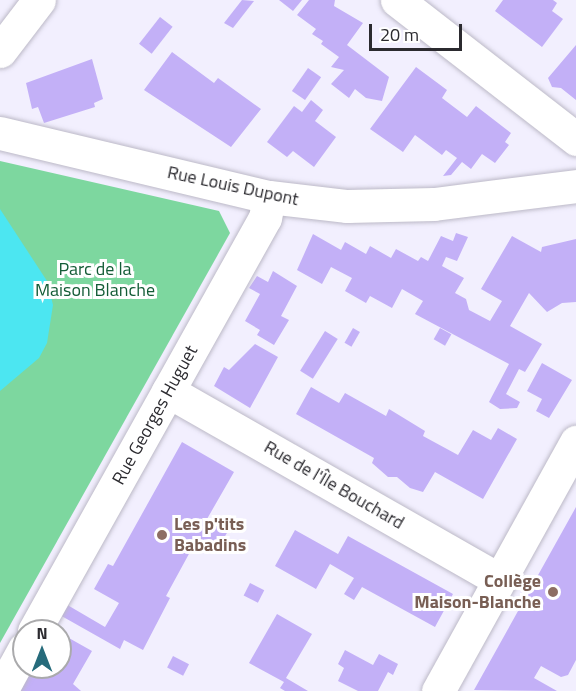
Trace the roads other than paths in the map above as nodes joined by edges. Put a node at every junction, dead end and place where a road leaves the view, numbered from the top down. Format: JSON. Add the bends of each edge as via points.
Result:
{"nodes":[{"id":1,"x":39,"y":0,"type":"edge"},
{"id":2,"x":397,"y":0,"type":"edge"},
{"id":3,"x":0,"y":51,"type":"edge"},
{"id":4,"x":0,"y":133,"type":"edge"},
{"id":5,"x":576,"y":139,"type":"edge"},
{"id":6,"x":576,"y":186,"type":"edge"},
{"id":7,"x":269,"y":197,"type":"junction"},
{"id":8,"x":168,"y":391,"type":"junction"},
{"id":9,"x":576,"y":442,"type":"edge"},
{"id":10,"x":499,"y":580,"type":"junction"},
{"id":11,"x":41,"y":619,"type":"edge"},
{"id":12,"x":12,"y":671,"type":"edge"},
{"id":13,"x":1,"y":691,"type":"edge"},
{"id":14,"x":438,"y":691,"type":"edge"}],
"edges":[{"from":1,"to":3,"type":"street"},
{"from":2,"to":5,"type":"street"},
{"from":4,"to":7,"type":"street","name":"Rue Louis Dupont"},
{"from":6,"to":7,"type":"street","name":"Rue Louis Dupont","via":[[392,207]]},
{"from":7,"to":8,"type":"street","name":"Rue Georges Huguet","via":[[265,218]]},
{"from":8,"to":10,"type":"street","name":"Rue de l'Île Bouchard"},
{"from":8,"to":11,"type":"street","name":"Rue Georges Huguet"},
{"from":9,"to":10,"type":"street"},
{"from":10,"to":14,"type":"street"},
{"from":12,"to":13,"type":"street"}]}
